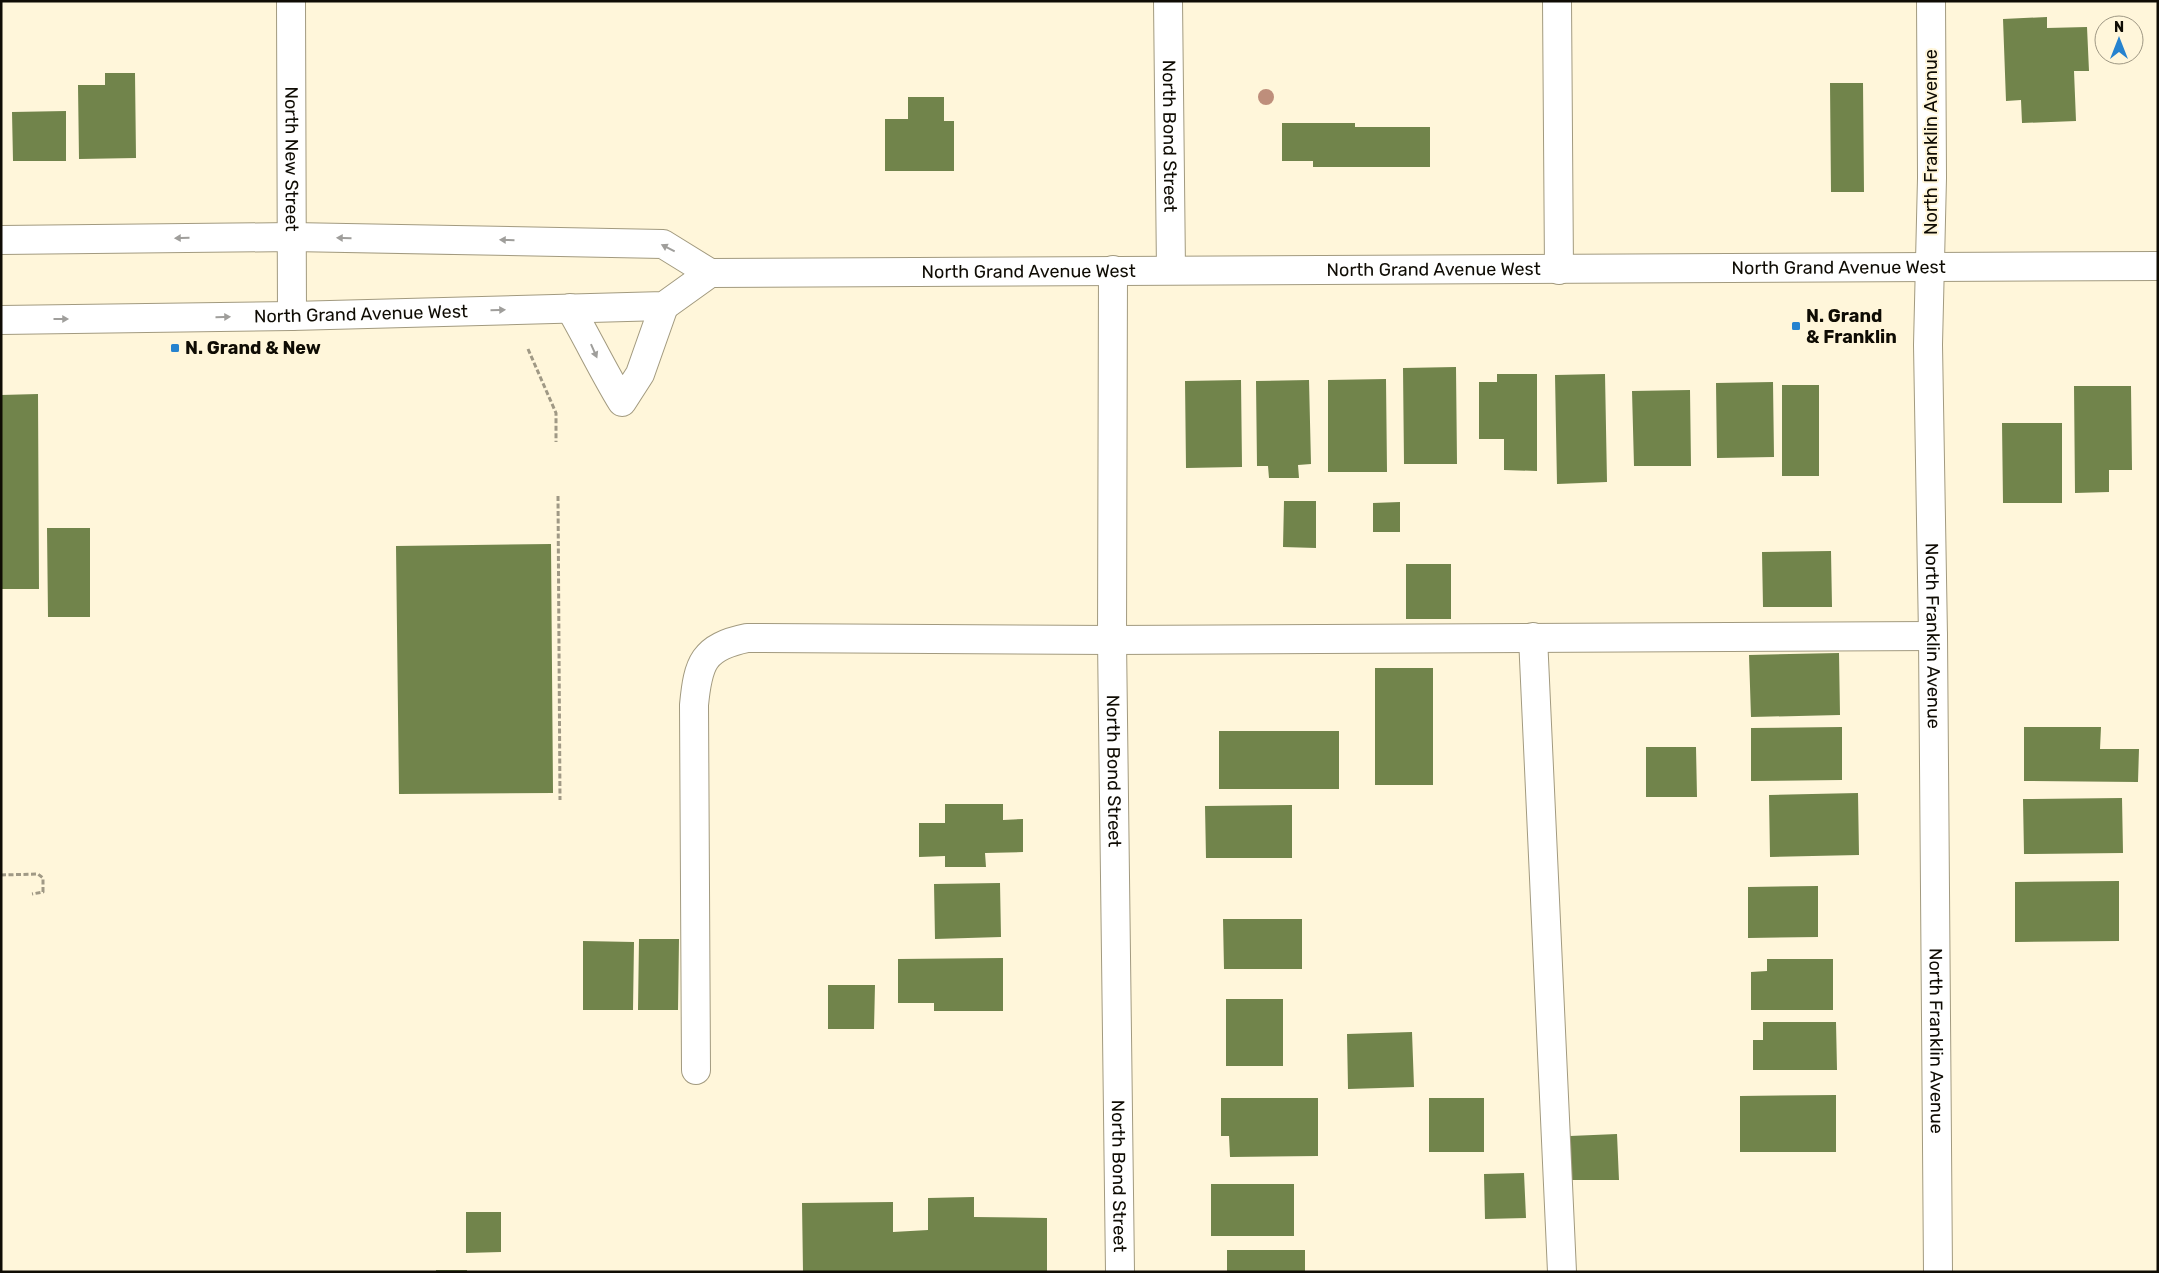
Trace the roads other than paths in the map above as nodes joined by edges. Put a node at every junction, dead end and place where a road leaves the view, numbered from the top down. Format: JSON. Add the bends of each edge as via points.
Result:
{"nodes":[{"id":1,"x":291,"y":1,"type":"edge"},
{"id":2,"x":1168,"y":1,"type":"edge"},
{"id":3,"x":1557,"y":1,"type":"edge"},
{"id":4,"x":1931,"y":1,"type":"edge"},
{"id":5,"x":292,"y":237,"type":"junction"},
{"id":6,"x":1,"y":240,"type":"edge"},
{"id":7,"x":1930,"y":266,"type":"junction"},
{"id":8,"x":2158,"y":266,"type":"edge"},
{"id":9,"x":1113,"y":270,"type":"junction"},
{"id":10,"x":1171,"y":270,"type":"junction"},
{"id":11,"x":1559,"y":270,"type":"junction"},
{"id":12,"x":710,"y":273,"type":"junction"},
{"id":13,"x":664,"y":306,"type":"junction"},
{"id":14,"x":570,"y":308,"type":"junction"},
{"id":15,"x":292,"y":316,"type":"junction"},
{"id":16,"x":1,"y":320,"type":"edge"},
{"id":17,"x":1533,"y":636,"type":"junction"},
{"id":18,"x":1933,"y":636,"type":"junction"},
{"id":19,"x":1112,"y":640,"type":"junction"},
{"id":20,"x":696,"y":1070,"type":"dead end"},
{"id":21,"x":1120,"y":1272,"type":"edge"},
{"id":22,"x":1562,"y":1272,"type":"edge"},
{"id":23,"x":1938,"y":1272,"type":"edge"}],
"edges":[{"from":1,"to":5,"type":"street","name":"North New Street"},
{"from":2,"to":10,"type":"street","name":"North Bond Street"},
{"from":3,"to":11,"type":"street"},
{"from":4,"to":7,"type":"street","name":"North Franklin Avenue"},
{"from":5,"to":6,"type":"street","one_way":true},
{"from":12,"to":5,"type":"street","one_way":true,"via":[[663,244]]},
{"from":5,"to":15,"type":"street","name":"North New Street"},
{"from":7,"to":8,"type":"street","name":"North Grand Avenue West"},
{"from":7,"to":11,"type":"street","name":"North Grand Avenue West"},
{"from":7,"to":18,"type":"street","name":"North Franklin Avenue","via":[[1928,345]]},
{"from":9,"to":10,"type":"street","name":"North Grand Avenue West"},
{"from":9,"to":12,"type":"street","name":"North Grand Avenue West"},
{"from":9,"to":19,"type":"street","name":"North Bond Street"},
{"from":10,"to":11,"type":"street","name":"North Grand Avenue West"},
{"from":12,"to":13,"type":"street"},
{"from":13,"to":14,"type":"street","name":"North Grand Avenue West"},
{"from":14,"to":13,"type":"street","one_way":true,"via":[[622,402],[640,374]]},
{"from":15,"to":14,"type":"street","name":"North Grand Avenue West","one_way":true},
{"from":16,"to":15,"type":"street","name":"North Grand Avenue West","one_way":true},
{"from":17,"to":18,"type":"street"},
{"from":17,"to":19,"type":"street"},
{"from":17,"to":22,"type":"street"},
{"from":18,"to":23,"type":"street","name":"North Franklin Avenue"},
{"from":19,"to":20,"type":"street","via":[[747,638],[727,642],[711,650],[696,681],[694,705]]},
{"from":19,"to":21,"type":"street","name":"North Bond Street"}]}
